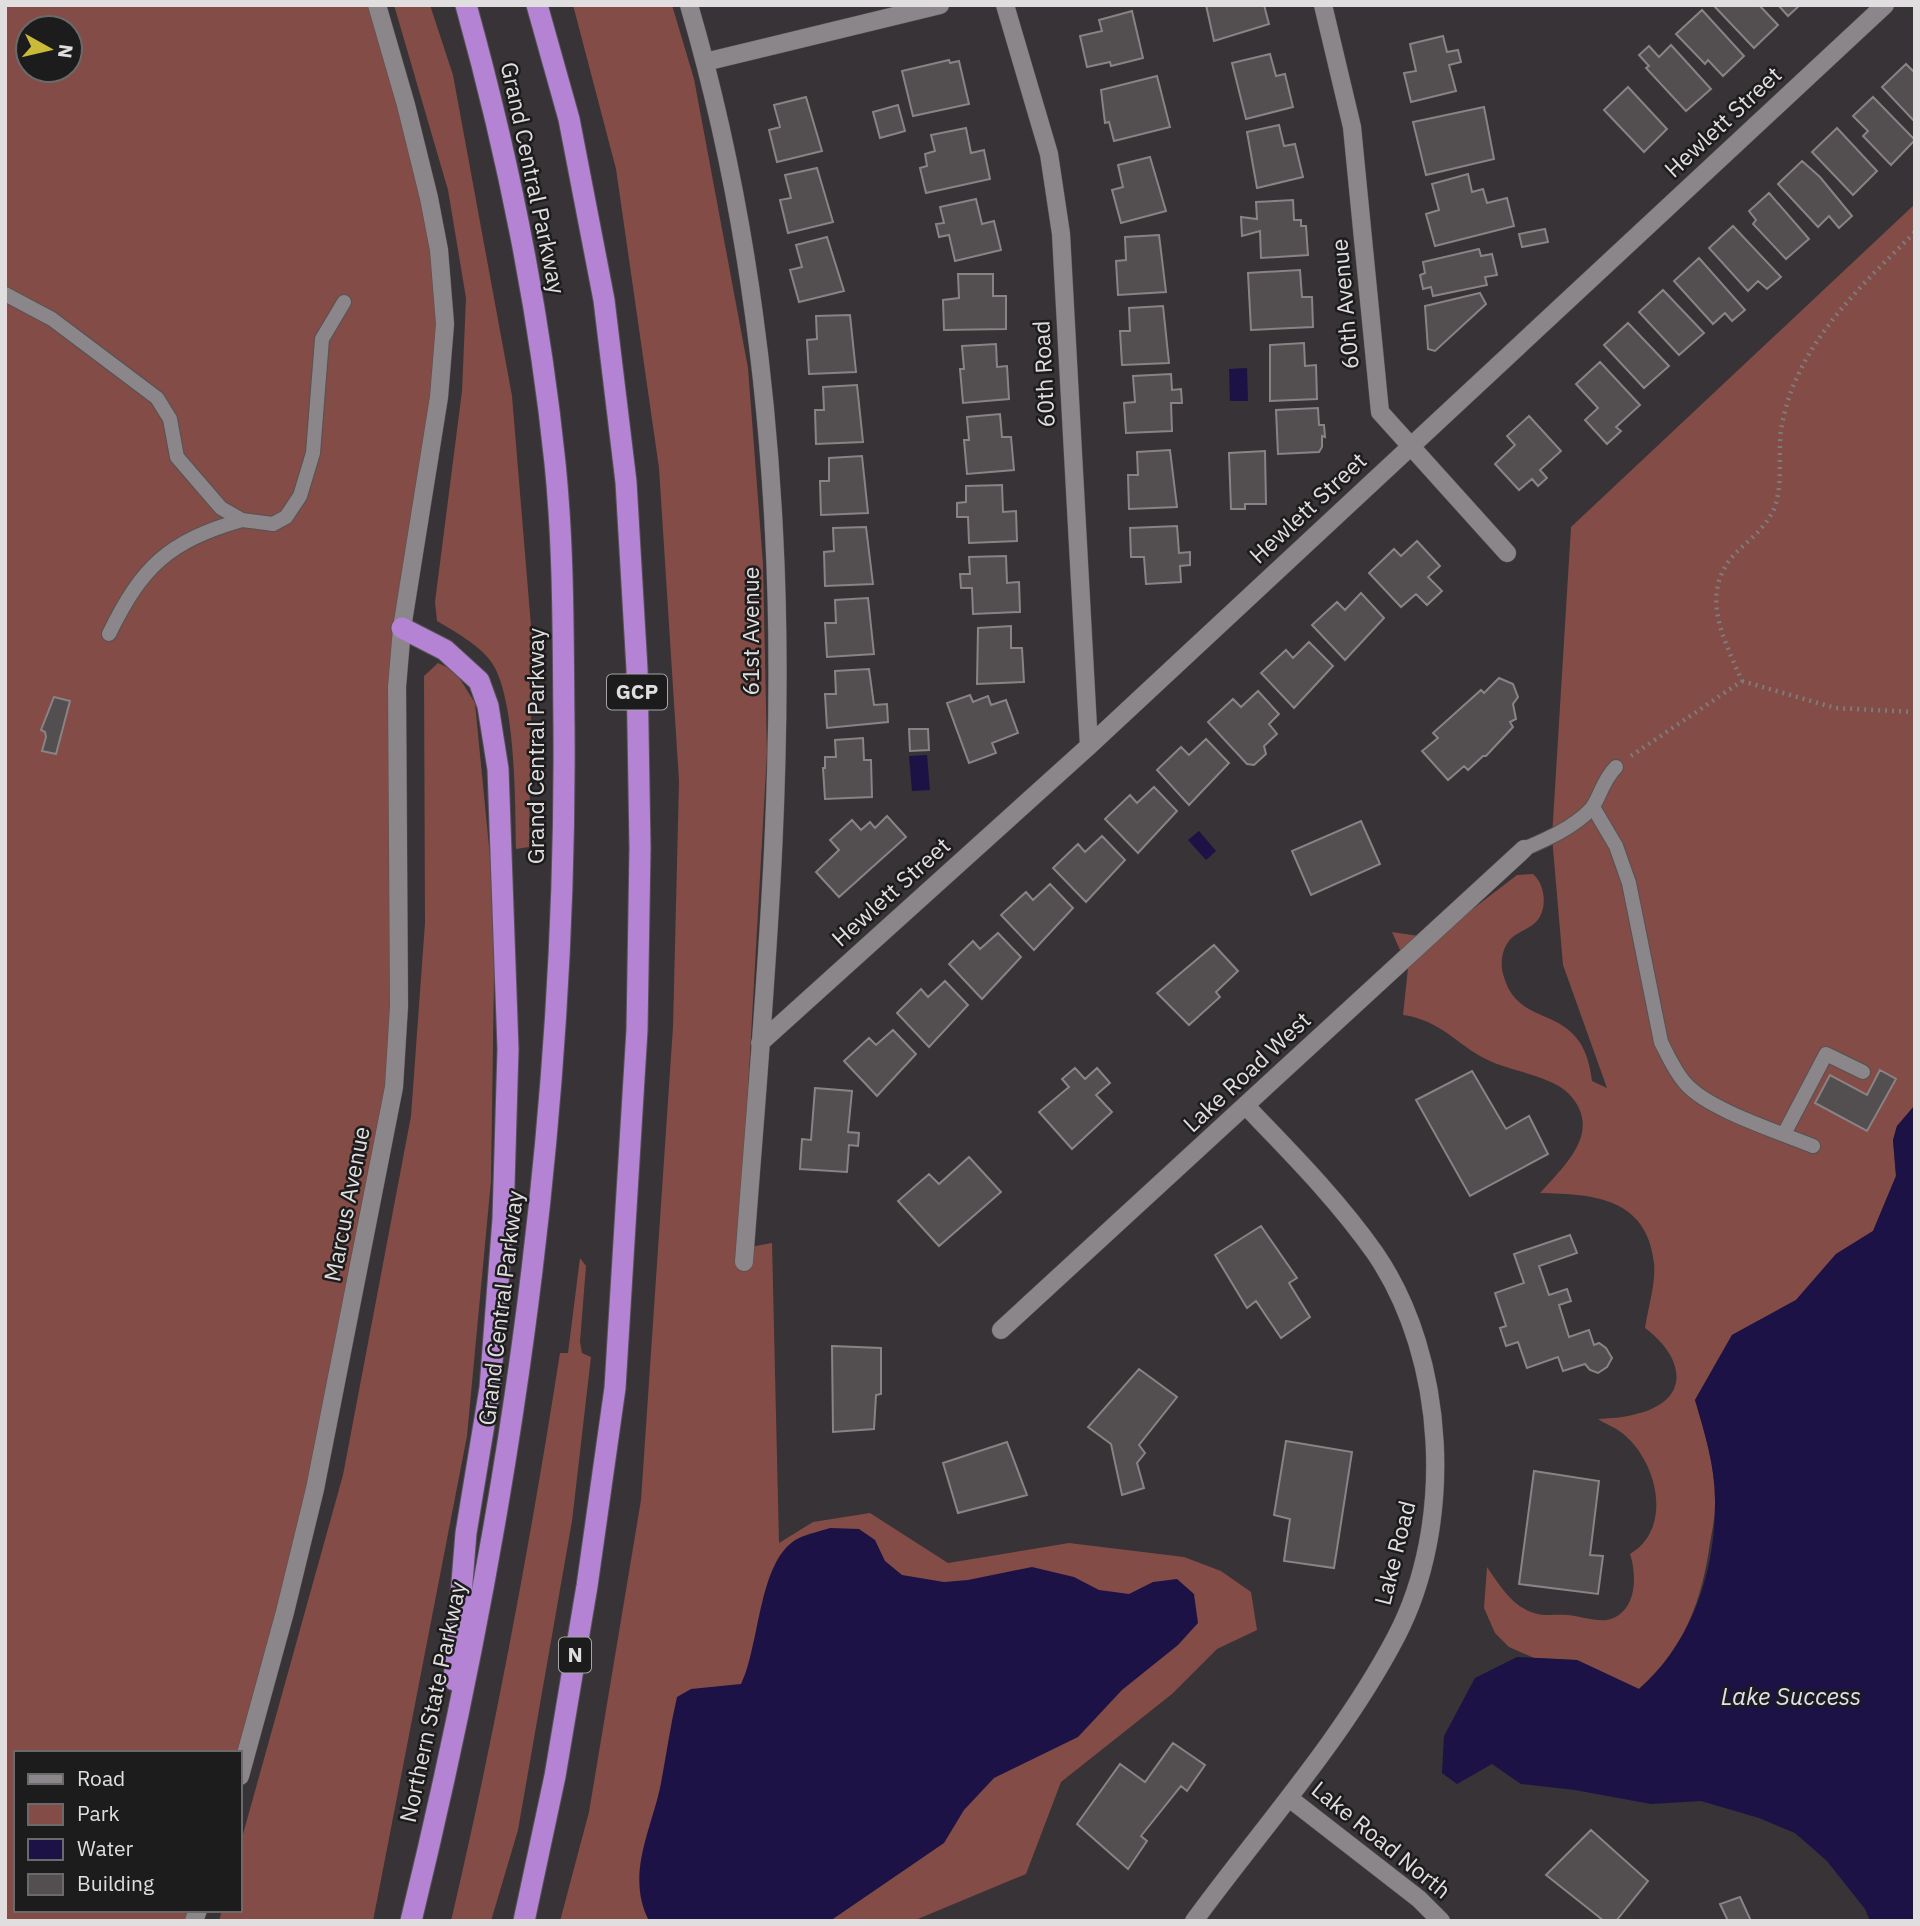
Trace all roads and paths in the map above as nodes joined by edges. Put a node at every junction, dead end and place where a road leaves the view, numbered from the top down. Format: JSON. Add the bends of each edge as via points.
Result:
{"nodes":[{"id":1,"x":377,"y":5,"type":"edge"},
{"id":2,"x":466,"y":5,"type":"edge"},
{"id":3,"x":537,"y":5,"type":"edge"},
{"id":4,"x":689,"y":5,"type":"edge"},
{"id":5,"x":940,"y":5,"type":"edge"},
{"id":6,"x":1005,"y":5,"type":"edge"},
{"id":7,"x":1322,"y":5,"type":"edge"},
{"id":8,"x":1885,"y":5,"type":"edge"},
{"id":9,"x":705,"y":62,"type":"junction"},
{"id":10,"x":1915,"y":232,"type":"edge"},
{"id":11,"x":5,"y":293,"type":"edge"},
{"id":12,"x":344,"y":302,"type":"dead end"},
{"id":13,"x":1410,"y":446,"type":"junction"},
{"id":14,"x":242,"y":520,"type":"junction"},
{"id":15,"x":1507,"y":553,"type":"dead end"},
{"id":16,"x":402,"y":628,"type":"junction"},
{"id":17,"x":109,"y":634,"type":"dead end"},
{"id":18,"x":1742,"y":681,"type":"junction"},
{"id":19,"x":1915,"y":712,"type":"edge"},
{"id":20,"x":1089,"y":746,"type":"junction"},
{"id":21,"x":1616,"y":767,"type":"joint"},
{"id":22,"x":1593,"y":807,"type":"junction"},
{"id":23,"x":1524,"y":849,"type":"joint"},
{"id":24,"x":760,"y":1043,"type":"junction"},
{"id":25,"x":1863,"y":1072,"type":"dead end"},
{"id":26,"x":1246,"y":1106,"type":"junction"},
{"id":27,"x":1784,"y":1134,"type":"junction"},
{"id":28,"x":1813,"y":1146,"type":"dead end"},
{"id":29,"x":744,"y":1262,"type":"dead end"},
{"id":30,"x":1001,"y":1330,"type":"dead end"},
{"id":31,"x":615,"y":1388,"type":"joint"},
{"id":32,"x":502,"y":1492,"type":"joint"},
{"id":33,"x":447,"y":1766,"type":"junction"},
{"id":34,"x":242,"y":1769,"type":"edge"},
{"id":35,"x":1289,"y":1798,"type":"junction"},
{"id":36,"x":411,"y":1921,"type":"edge"},
{"id":37,"x":524,"y":1921,"type":"edge"},
{"id":38,"x":1194,"y":1921,"type":"edge"},
{"id":39,"x":1441,"y":1921,"type":"edge"}],
"edges":[{"from":1,"to":16,"type":"street","name":"Marcus Avenue","via":[[419,152],[439,250],[444,302],[439,397]]},
{"from":2,"to":32,"type":"highway","name":"Grand Central Parkway","via":[[496,114],[533,296],[555,464],[562,569],[564,841],[555,1030],[541,1210]]},
{"from":3,"to":31,"type":"highway","name":"Grand Central Parkway","number":"GCP","via":[[569,119],[604,300],[626,482],[637,668],[637,1030]]},
{"from":4,"to":9,"type":"street","name":"61st Avenue"},
{"from":5,"to":9,"type":"street"},
{"from":6,"to":20,"type":"street","name":"60th Road","via":[[1049,154],[1061,234]]},
{"from":7,"to":13,"type":"street","name":"60th Avenue","via":[[1352,127],[1380,412]]},
{"from":8,"to":13,"type":"street","name":"Hewlett Street"},
{"from":9,"to":24,"type":"street","name":"61st Avenue","via":[[741,229],[764,396],[774,533],[776,727]]},
{"from":10,"to":18,"type":"path","via":[[1849,298],[1815,344],[1788,399],[1781,427],[1777,500],[1762,527],[1731,557],[1716,593],[1722,635]]},
{"from":11,"to":14,"type":"lane","via":[[52,319],[158,398],[170,419],[177,457],[220,508]]},
{"from":12,"to":14,"type":"lane","via":[[322,339],[313,453],[300,496],[286,517],[273,524]]},
{"from":13,"to":15,"type":"street","name":"60th Avenue"},
{"from":13,"to":20,"type":"street","name":"Hewlett Street"},
{"from":14,"to":17,"type":"lane","via":[[171,548],[129,593]]},
{"from":16,"to":33,"type":"highway","via":[[445,650],[479,681],[488,706],[498,769],[508,1049],[503,1219],[490,1388],[466,1533]]},
{"from":16,"to":34,"type":"street","name":"Marcus Avenue","via":[[396,723],[399,963],[394,1087],[315,1489]]},
{"from":18,"to":19,"type":"path","via":[[1835,708]]},
{"from":18,"to":21,"type":"path"},
{"from":20,"to":24,"type":"street","name":"Hewlett Street"},
{"from":21,"to":22,"type":"lane","via":[[1601,785]]},
{"from":22,"to":23,"type":"lane","via":[[1552,837]]},
{"from":22,"to":27,"type":"lane","via":[[1616,846],[1629,883],[1661,1042],[1672,1065],[1686,1085],[1707,1100]]},
{"from":23,"to":26,"type":"street","name":"Lake Road West"},
{"from":24,"to":29,"type":"street","name":"61st Avenue"},
{"from":25,"to":27,"type":"lane","via":[[1826,1054]]},
{"from":26,"to":30,"type":"street","name":"Lake Road West"},
{"from":26,"to":35,"type":"street","name":"Lake Road","via":[[1314,1176],[1382,1266],[1418,1347],[1436,1445],[1430,1535],[1397,1636],[1366,1690]]},
{"from":27,"to":28,"type":"lane"},
{"from":31,"to":37,"type":"highway","number":"N","via":[[555,1776]]},
{"from":32,"to":33,"type":"highway","name":"Northern State Parkway"},
{"from":33,"to":36,"type":"highway","name":"Northern State Parkway"},
{"from":35,"to":38,"type":"street","name":"Lake Road"},
{"from":35,"to":39,"type":"street","name":"Lake Road North"}]}
